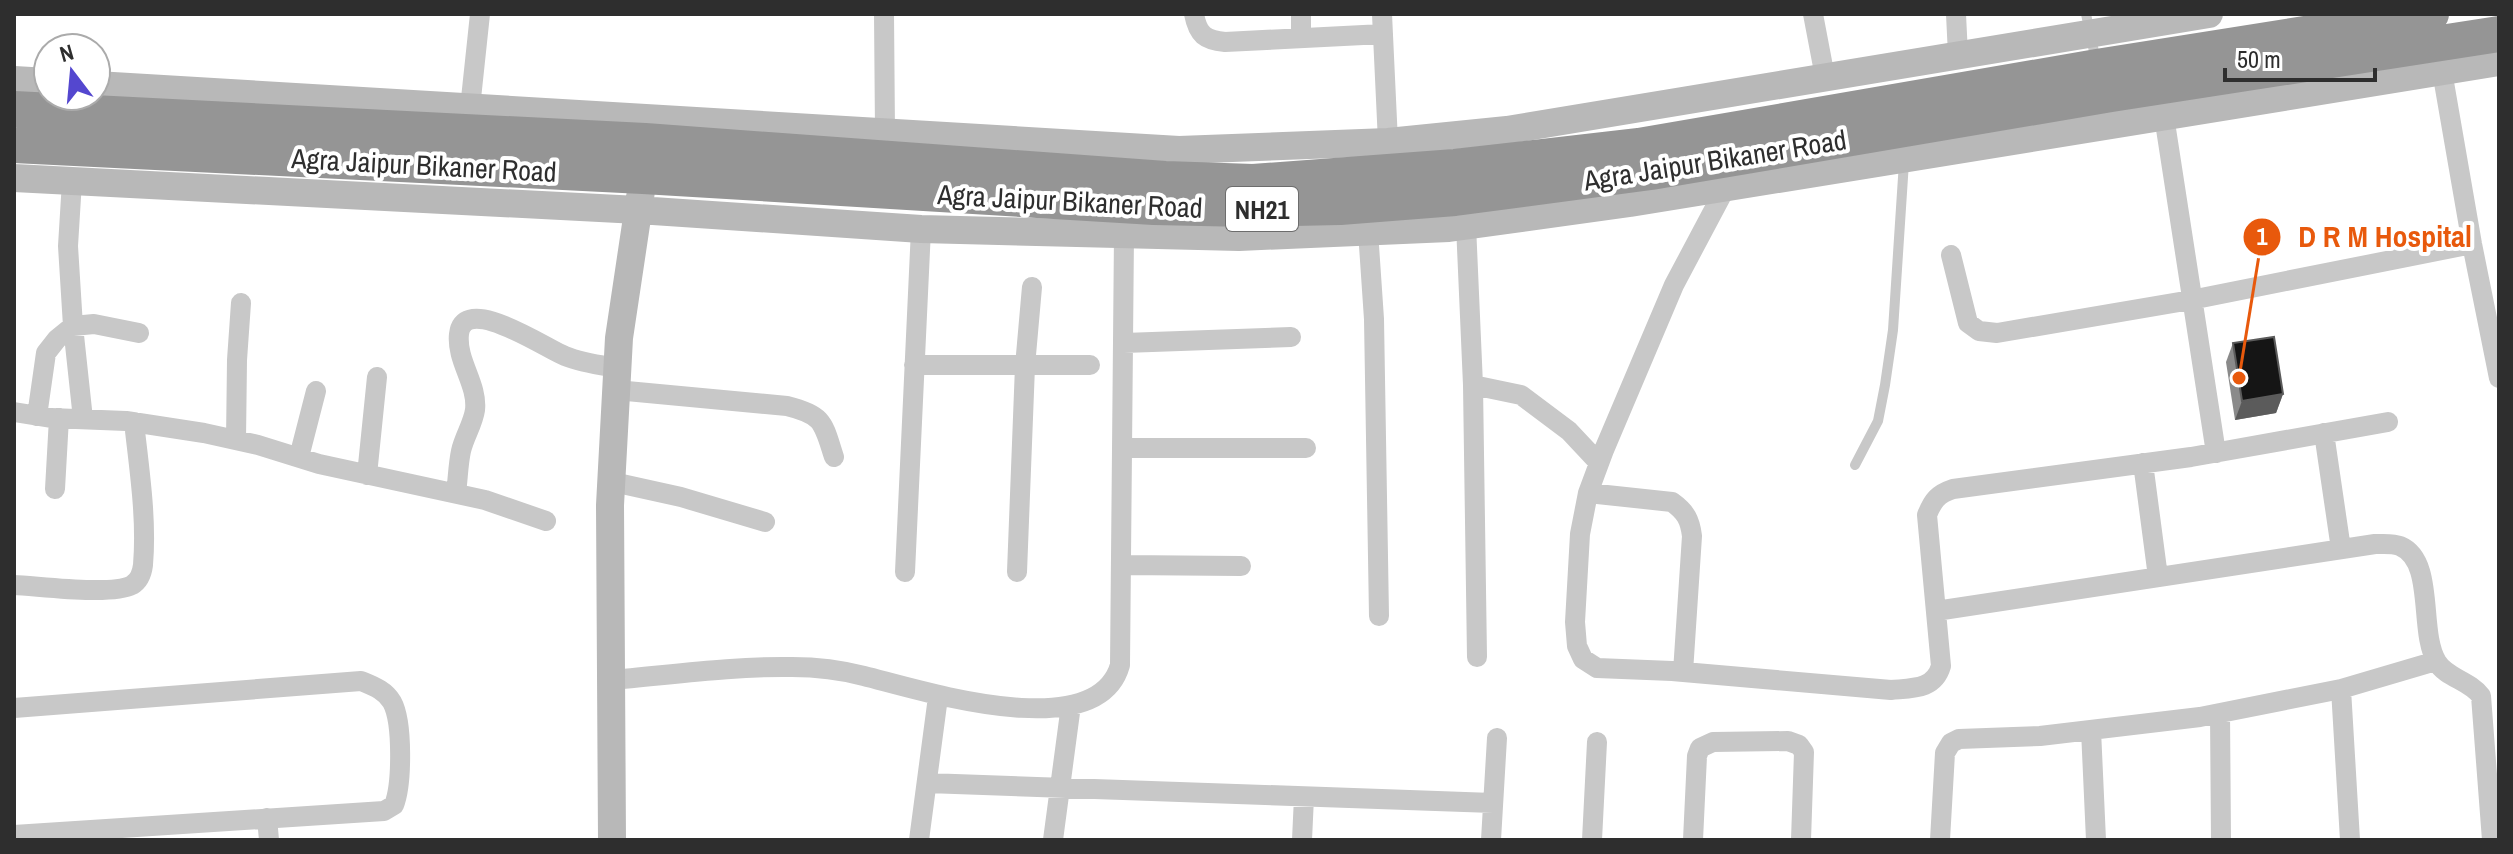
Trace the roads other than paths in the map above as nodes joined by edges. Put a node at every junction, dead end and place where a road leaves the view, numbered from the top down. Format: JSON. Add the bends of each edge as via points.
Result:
{"nodes":[{"id":1,"x":480,"y":14,"type":"edge"},
{"id":2,"x":884,"y":14,"type":"edge"},
{"id":3,"x":1194,"y":14,"type":"edge"},
{"id":4,"x":1301,"y":14,"type":"edge"},
{"id":5,"x":1813,"y":14,"type":"edge"},
{"id":6,"x":1956,"y":14,"type":"edge"},
{"id":7,"x":2209,"y":14,"type":"edge"},
{"id":8,"x":2431,"y":14,"type":"edge"},
{"id":9,"x":1383,"y":24,"type":"edge"},
{"id":10,"x":2499,"y":34,"type":"edge"},
{"id":11,"x":1301,"y":38,"type":"junction"},
{"id":12,"x":2092,"y":38,"type":"edge"},
{"id":13,"x":1958,"y":55,"type":"junction"},
{"id":14,"x":2499,"y":62,"type":"edge"},
{"id":15,"x":2442,"y":71,"type":"junction"},
{"id":16,"x":1825,"y":77,"type":"junction"},
{"id":17,"x":112,"y":98,"type":"edge"},
{"id":18,"x":112,"y":101,"type":"edge"},
{"id":19,"x":470,"y":108,"type":"junction"},
{"id":20,"x":2164,"y":116,"type":"junction"},
{"id":21,"x":885,"y":132,"type":"junction"},
{"id":22,"x":813,"y":141,"type":"junction"},
{"id":23,"x":1388,"y":142,"type":"junction"},
{"id":24,"x":14,"y":145,"type":"edge"},
{"id":25,"x":1905,"y":158,"type":"junction"},
{"id":26,"x":642,"y":176,"type":"junction"},
{"id":27,"x":14,"y":178,"type":"edge"},
{"id":28,"x":72,"y":181,"type":"junction"},
{"id":29,"x":1726,"y":187,"type":"junction"},
{"id":30,"x":1466,"y":225,"type":"junction"},
{"id":31,"x":921,"y":229,"type":"junction"},
{"id":32,"x":1368,"y":231,"type":"junction"},
{"id":33,"x":1124,"y":234,"type":"junction"},
{"id":34,"x":2472,"y":244,"type":"junction"},
{"id":35,"x":1951,"y":255,"type":"dead end"},
{"id":36,"x":1032,"y":287,"type":"dead end"},
{"id":37,"x":2191,"y":300,"type":"junction"},
{"id":38,"x":241,"y":303,"type":"dead end"},
{"id":39,"x":73,"y":326,"type":"junction"},
{"id":40,"x":139,"y":333,"type":"dead end"},
{"id":41,"x":1291,"y":337,"type":"dead end"},
{"id":42,"x":1124,"y":343,"type":"junction"},
{"id":43,"x":914,"y":365,"type":"junction"},
{"id":44,"x":1090,"y":365,"type":"dead end"},
{"id":45,"x":1025,"y":366,"type":"junction"},
{"id":46,"x":377,"y":377,"type":"dead end"},
{"id":47,"x":2499,"y":378,"type":"edge"},
{"id":48,"x":617,"y":379,"type":"junction"},
{"id":49,"x":1473,"y":385,"type":"junction"},
{"id":50,"x":316,"y":391,"type":"dead end"},
{"id":51,"x":21,"y":417,"type":"edge"},
{"id":52,"x":59,"y":418,"type":"junction"},
{"id":53,"x":83,"y":419,"type":"junction"},
{"id":54,"x":134,"y":422,"type":"junction"},
{"id":55,"x":2388,"y":422,"type":"dead end"},
{"id":56,"x":2324,"y":433,"type":"junction"},
{"id":57,"x":236,"y":440,"type":"junction"},
{"id":58,"x":1124,"y":448,"type":"junction"},
{"id":59,"x":1306,"y":448,"type":"dead end"},
{"id":60,"x":2216,"y":453,"type":"junction"},
{"id":61,"x":299,"y":457,"type":"junction"},
{"id":62,"x":834,"y":457,"type":"dead end"},
{"id":63,"x":1599,"y":463,"type":"junction"},
{"id":64,"x":2143,"y":463,"type":"junction"},
{"id":65,"x":1855,"y":465,"type":"dead end"},
{"id":66,"x":367,"y":475,"type":"junction"},
{"id":67,"x":55,"y":489,"type":"dead end"},
{"id":68,"x":456,"y":493,"type":"junction"},
{"id":69,"x":1588,"y":493,"type":"junction"},
{"id":70,"x":611,"y":494,"type":"junction"},
{"id":71,"x":546,"y":521,"type":"dead end"},
{"id":72,"x":765,"y":522,"type":"dead end"},
{"id":73,"x":2341,"y":549,"type":"junction"},
{"id":74,"x":1122,"y":565,"type":"junction"},
{"id":75,"x":1241,"y":566,"type":"dead end"},
{"id":76,"x":905,"y":572,"type":"dead end"},
{"id":77,"x":1017,"y":572,"type":"dead end"},
{"id":78,"x":2158,"y":577,"type":"junction"},
{"id":79,"x":14,"y":585,"type":"edge"},
{"id":80,"x":1936,"y":611,"type":"junction"},
{"id":81,"x":1379,"y":616,"type":"dead end"},
{"id":82,"x":1477,"y":657,"type":"dead end"},
{"id":83,"x":2436,"y":661,"type":"junction"},
{"id":84,"x":1683,"y":672,"type":"junction"},
{"id":85,"x":610,"y":680,"type":"junction"},
{"id":86,"x":2341,"y":689,"type":"junction"},
{"id":87,"x":938,"y":697,"type":"junction"},
{"id":88,"x":1071,"y":705,"type":"junction"},
{"id":89,"x":14,"y":708,"type":"edge"},
{"id":90,"x":2220,"y":713,"type":"junction"},
{"id":91,"x":2091,"y":730,"type":"junction"},
{"id":92,"x":1497,"y":738,"type":"dead end"},
{"id":93,"x":1597,"y":742,"type":"dead end"},
{"id":94,"x":927,"y":783,"type":"junction"},
{"id":95,"x":1062,"y":787,"type":"junction"},
{"id":96,"x":1304,"y":797,"type":"junction"},
{"id":97,"x":1493,"y":803,"type":"junction"},
{"id":98,"x":267,"y":818,"type":"junction"},
{"id":99,"x":14,"y":835,"type":"edge"},
{"id":100,"x":269,"y":840,"type":"edge"},
{"id":101,"x":612,"y":840,"type":"edge"},
{"id":102,"x":919,"y":840,"type":"edge"},
{"id":103,"x":1053,"y":840,"type":"edge"},
{"id":104,"x":1302,"y":840,"type":"edge"},
{"id":105,"x":1491,"y":840,"type":"edge"},
{"id":106,"x":1592,"y":840,"type":"edge"},
{"id":107,"x":1693,"y":840,"type":"edge"},
{"id":108,"x":1801,"y":840,"type":"edge"},
{"id":109,"x":1940,"y":840,"type":"edge"},
{"id":110,"x":2096,"y":840,"type":"edge"},
{"id":111,"x":2221,"y":840,"type":"edge"},
{"id":112,"x":2350,"y":840,"type":"edge"},
{"id":113,"x":2492,"y":840,"type":"edge"}],
"edges":[{"from":1,"to":19,"type":"street"},
{"from":2,"to":21,"type":"street"},
{"from":3,"to":11,"type":"street","via":[[1208,40]]},
{"from":4,"to":11,"type":"street"},
{"from":5,"to":16,"type":"street"},
{"from":6,"to":13,"type":"street"},
{"from":7,"to":12,"type":"street"},
{"from":8,"to":12,"type":"highway","name":"Agra Jaipur Bikaner Road","number":"NH21"},
{"from":9,"to":11,"type":"street"},
{"from":9,"to":23,"type":"street"},
{"from":10,"to":26,"type":"highway","name":"Agra Jaipur Bikaner Road","number":"NH21","via":[[1651,172],[1340,207],[1154,207]]},
{"from":12,"to":13,"type":"street"},
{"from":12,"to":22,"type":"highway","name":"Agra Jaipur Bikaner Road","number":"NH21","via":[[1639,146],[1344,177],[1165,179]]},
{"from":13,"to":16,"type":"street"},
{"from":14,"to":15,"type":"street"},
{"from":15,"to":20,"type":"street"},
{"from":15,"to":34,"type":"street"},
{"from":16,"to":23,"type":"street","via":[[1507,130]]},
{"from":17,"to":19,"type":"street"},
{"from":18,"to":26,"type":"highway","name":"Agra Jaipur Bikaner Road","number":"NH21"},
{"from":19,"to":22,"type":"street"},
{"from":20,"to":25,"type":"street"},
{"from":20,"to":37,"type":"street"},
{"from":21,"to":22,"type":"street"},
{"from":21,"to":23,"type":"street","via":[[1179,150]]},
{"from":22,"to":26,"type":"highway","name":"Agra Jaipur Bikaner Road","number":"NH21"},
{"from":24,"to":26,"type":"highway","name":"Agra Jaipur Bikaner Road","number":"NH21"},
{"from":25,"to":29,"type":"street"},
{"from":25,"to":65,"type":"lane","via":[[1885,385],[1878,421]]},
{"from":26,"to":28,"type":"street"},
{"from":26,"to":31,"type":"street"},
{"from":26,"to":48,"type":"street"},
{"from":27,"to":28,"type":"street"},
{"from":28,"to":39,"type":"street","via":[[68,246]]},
{"from":29,"to":30,"type":"street"},
{"from":29,"to":63,"type":"street","via":[[1674,285]]},
{"from":30,"to":32,"type":"street"},
{"from":30,"to":49,"type":"street"},
{"from":31,"to":33,"type":"street"},
{"from":31,"to":43,"type":"street"},
{"from":32,"to":33,"type":"street","via":[[1239,237]]},
{"from":32,"to":81,"type":"street"},
{"from":33,"to":42,"type":"street"},
{"from":34,"to":37,"type":"street"},
{"from":34,"to":47,"type":"street"},
{"from":35,"to":37,"type":"street","via":[[1962,309],[1979,331],[1997,333]]},
{"from":36,"to":45,"type":"street"},
{"from":37,"to":60,"type":"street"},
{"from":38,"to":57,"type":"street"},
{"from":39,"to":40,"type":"street","via":[[94,324]]},
{"from":39,"to":51,"type":"street","via":[[46,353]]},
{"from":39,"to":53,"type":"street"},
{"from":41,"to":42,"type":"street"},
{"from":42,"to":58,"type":"street"},
{"from":43,"to":45,"type":"street"},
{"from":43,"to":76,"type":"street"},
{"from":44,"to":45,"type":"street"},
{"from":45,"to":77,"type":"street"},
{"from":46,"to":66,"type":"street"},
{"from":48,"to":62,"type":"street","via":[[806,410],[823,423]]},
{"from":48,"to":68,"type":"street","via":[[518,330],[485,320],[464,323],[460,355],[475,411],[461,450]]},
{"from":48,"to":70,"type":"street"},
{"from":49,"to":63,"type":"street","via":[[1521,395],[1569,431]]},
{"from":49,"to":82,"type":"street"},
{"from":50,"to":61,"type":"street"},
{"from":51,"to":52,"type":"street"},
{"from":52,"to":53,"type":"street"},
{"from":52,"to":67,"type":"street"},
{"from":53,"to":54,"type":"street"},
{"from":54,"to":57,"type":"street"},
{"from":54,"to":79,"type":"street","via":[[141,497],[139,578],[133,585],[106,590]]},
{"from":55,"to":56,"type":"street"},
{"from":56,"to":60,"type":"street"},
{"from":56,"to":73,"type":"street"},
{"from":57,"to":61,"type":"street"},
{"from":58,"to":59,"type":"street"},
{"from":58,"to":74,"type":"street"},
{"from":60,"to":64,"type":"street"},
{"from":61,"to":66,"type":"street"},
{"from":63,"to":69,"type":"street"},
{"from":64,"to":78,"type":"street"},
{"from":64,"to":80,"type":"street","via":[[1941,493],[1927,515]]},
{"from":66,"to":68,"type":"street"},
{"from":68,"to":71,"type":"street"},
{"from":69,"to":84,"type":"street","via":[[1672,502],[1690,521]]},
{"from":69,"to":84,"type":"street","via":[[1575,622],[1583,659],[1597,668]]},
{"from":70,"to":72,"type":"street","via":[[681,497]]},
{"from":70,"to":85,"type":"street"},
{"from":73,"to":78,"type":"street"},
{"from":73,"to":83,"type":"street","via":[[2398,545],[2412,553],[2419,565]]},
{"from":74,"to":75,"type":"street"},
{"from":74,"to":88,"type":"street","via":[[1116,680],[1093,699]]},
{"from":78,"to":80,"type":"street"},
{"from":80,"to":84,"type":"street","via":[[1941,666],[1930,684],[1919,688]]},
{"from":83,"to":86,"type":"street"},
{"from":83,"to":113,"type":"street","via":[[2481,696]]},
{"from":85,"to":87,"type":"street","via":[[791,667],[864,676]]},
{"from":85,"to":101,"type":"street"},
{"from":86,"to":90,"type":"street"},
{"from":86,"to":112,"type":"street"},
{"from":87,"to":88,"type":"street","via":[[1033,709]]},
{"from":87,"to":94,"type":"street"},
{"from":88,"to":95,"type":"street"},
{"from":89,"to":98,"type":"street","via":[[361,681],[379,688],[393,703],[398,725],[399,792],[394,805],[384,811]]},
{"from":90,"to":91,"type":"street"},
{"from":90,"to":111,"type":"street"},
{"from":91,"to":109,"type":"street","via":[[1951,743],[1945,753]]},
{"from":91,"to":110,"type":"street"},
{"from":92,"to":97,"type":"street"},
{"from":93,"to":106,"type":"street"},
{"from":94,"to":95,"type":"street"},
{"from":94,"to":102,"type":"street"},
{"from":95,"to":96,"type":"street"},
{"from":95,"to":103,"type":"street"},
{"from":96,"to":97,"type":"street"},
{"from":96,"to":104,"type":"street"},
{"from":97,"to":105,"type":"street"},
{"from":98,"to":99,"type":"street"},
{"from":98,"to":100,"type":"street"},
{"from":107,"to":108,"type":"street","via":[[1700,748],[1713,742],[1788,741],[1804,752]]}]}
